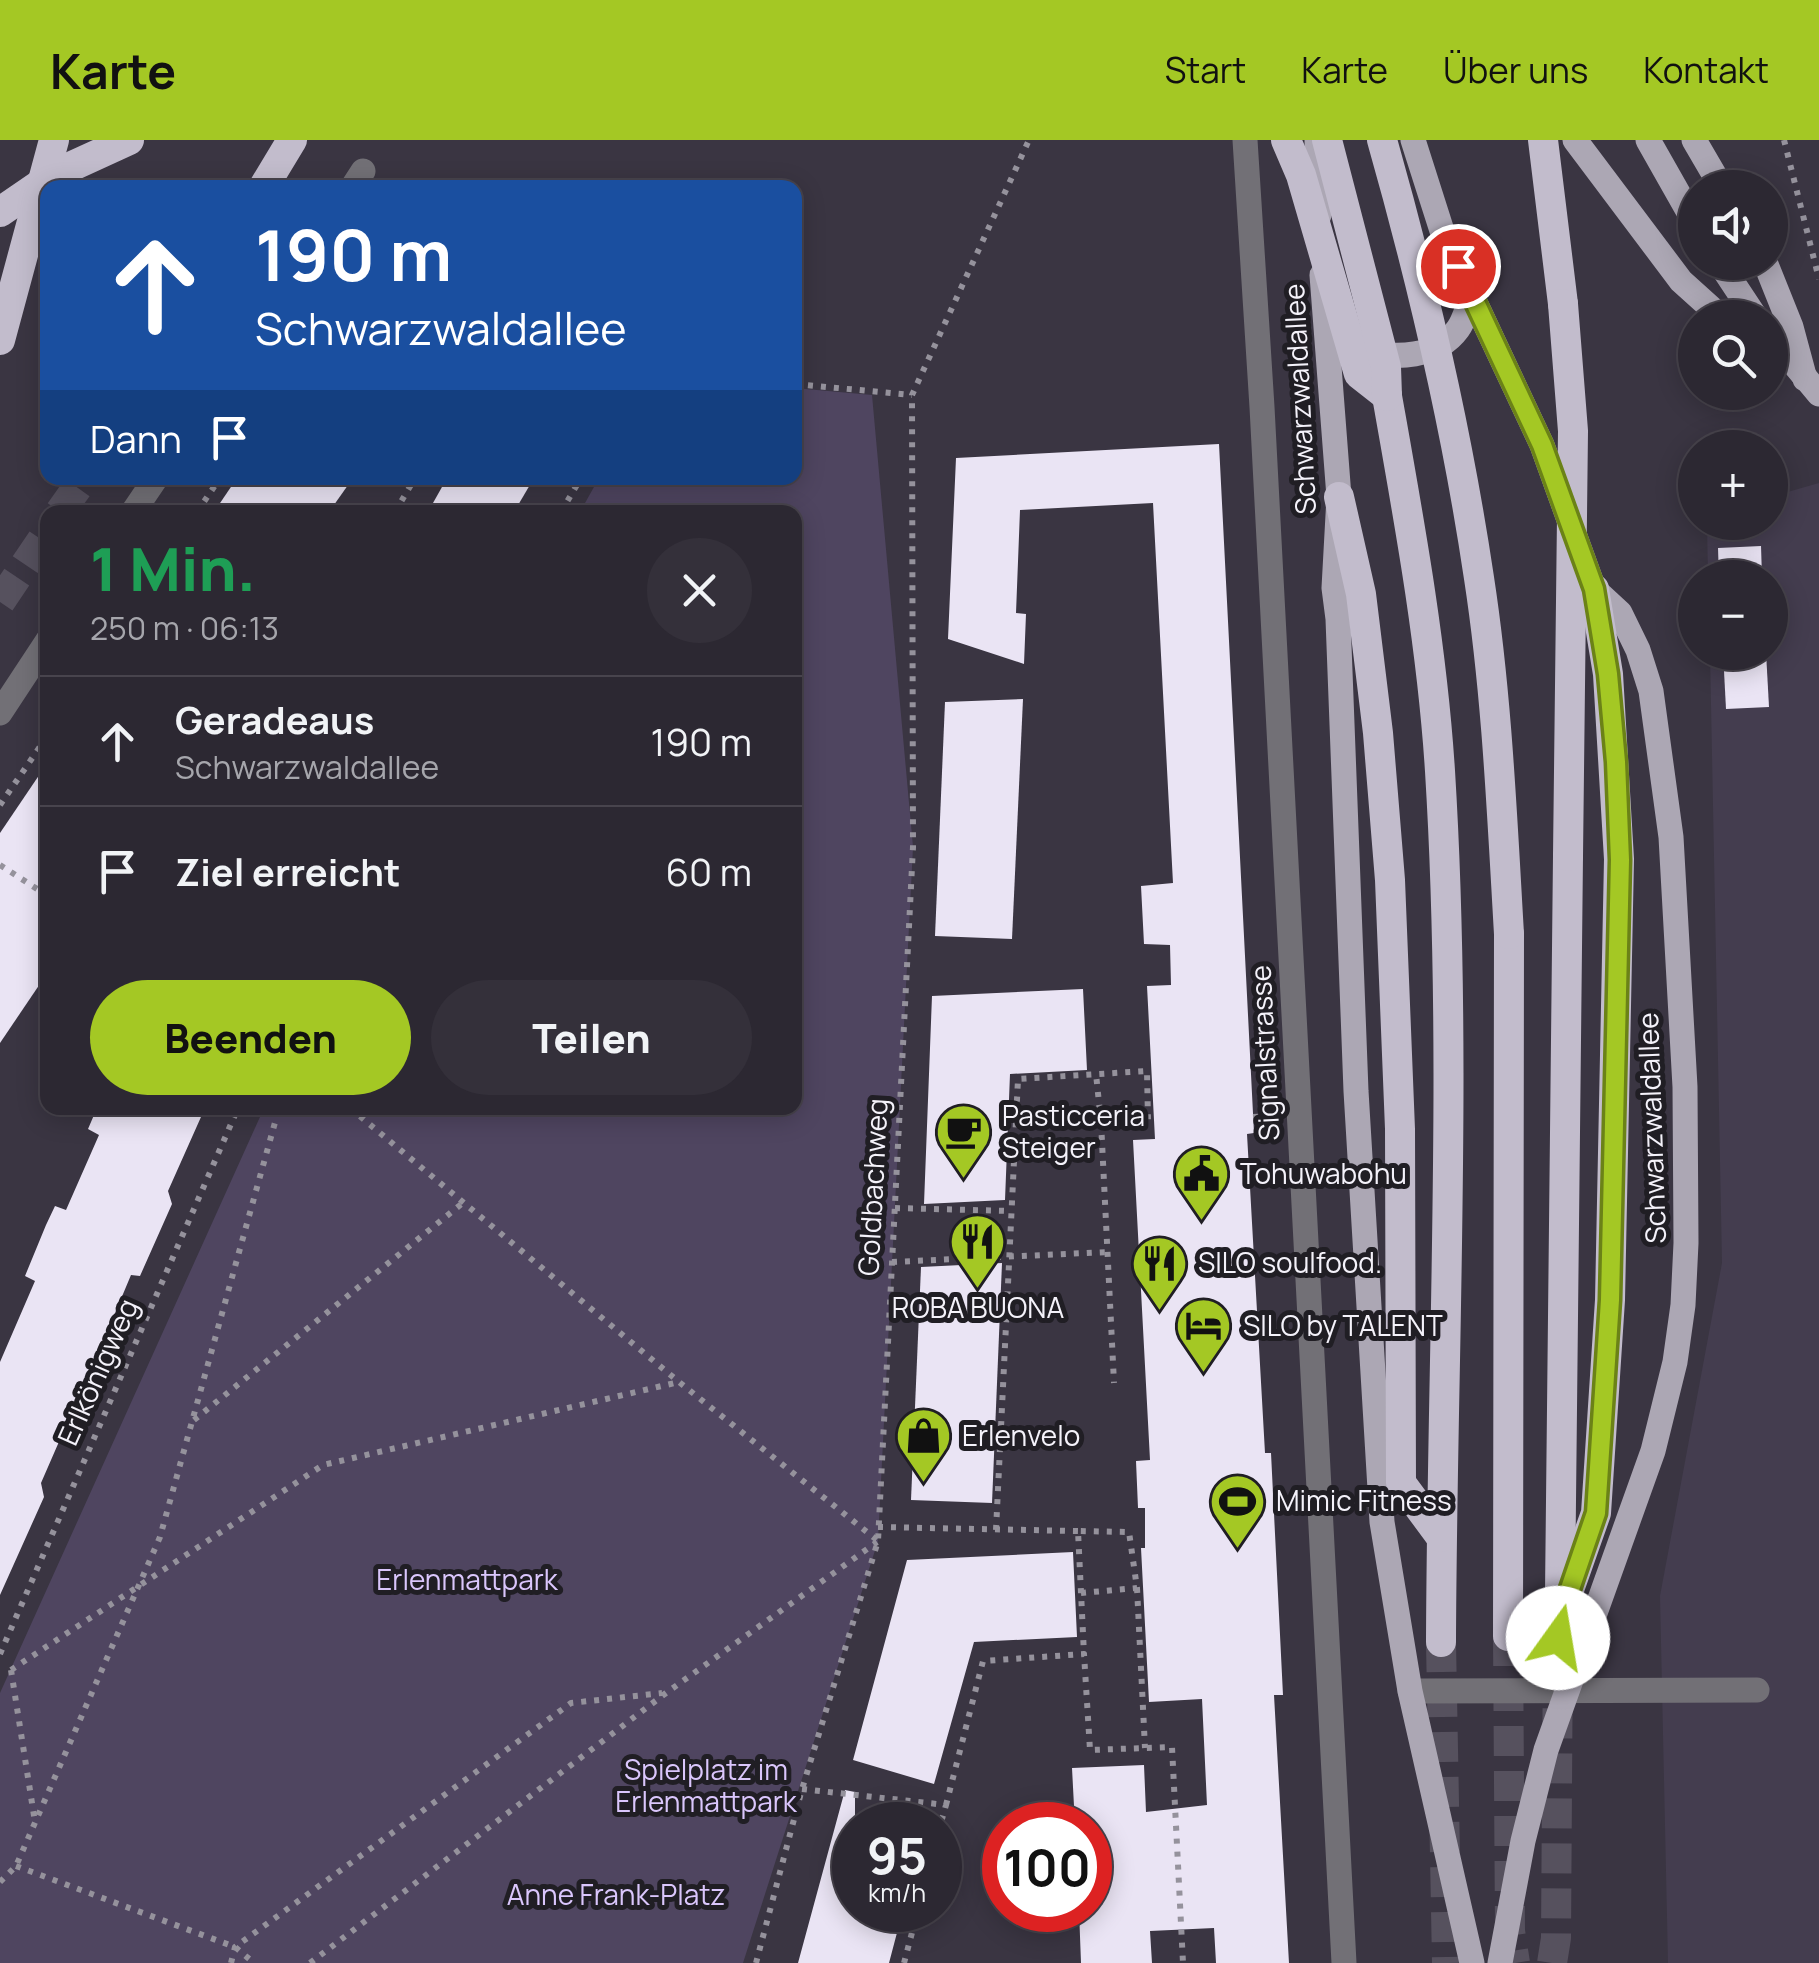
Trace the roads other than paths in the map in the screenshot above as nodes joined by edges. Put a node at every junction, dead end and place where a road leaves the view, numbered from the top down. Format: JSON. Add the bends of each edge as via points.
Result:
{"nodes":[{"id":1,"x":54,"y":140,"type":"edge"},
{"id":2,"x":129,"y":140,"type":"edge"},
{"id":3,"x":292,"y":140,"type":"edge"},
{"id":4,"x":1244,"y":140,"type":"edge"},
{"id":5,"x":1286,"y":140,"type":"edge"},
{"id":6,"x":1316,"y":140,"type":"edge"},
{"id":7,"x":1327,"y":140,"type":"edge"},
{"id":8,"x":1382,"y":140,"type":"edge"},
{"id":9,"x":1543,"y":140,"type":"edge"},
{"id":10,"x":1575,"y":140,"type":"edge"},
{"id":11,"x":1648,"y":140,"type":"edge"},
{"id":12,"x":1694,"y":140,"type":"edge"},
{"id":13,"x":1422,"y":148,"type":"edge"},
{"id":14,"x":1712,"y":170,"type":"edge"},
{"id":15,"x":43,"y":180,"type":"edge"},
{"id":16,"x":47,"y":180,"type":"edge"},
{"id":17,"x":268,"y":180,"type":"edge"},
{"id":18,"x":40,"y":185,"type":"edge"},
{"id":19,"x":40,"y":192,"type":"edge"},
{"id":20,"x":1678,"y":193,"type":"edge"},
{"id":21,"x":0,"y":212,"type":"edge"},
{"id":22,"x":1771,"y":280,"type":"edge"},
{"id":23,"x":1472,"y":299,"type":"junction"},
{"id":24,"x":1702,"y":300,"type":"edge"},
{"id":25,"x":1326,"y":331,"type":"junction"},
{"id":26,"x":0,"y":340,"type":"edge"},
{"id":27,"x":1788,"y":357,"type":"edge"},
{"id":28,"x":1788,"y":368,"type":"edge"},
{"id":29,"x":1812,"y":387,"type":"edge"},
{"id":30,"x":1387,"y":396,"type":"junction"},
{"id":31,"x":1339,"y":497,"type":"junction"},
{"id":32,"x":1594,"y":589,"type":"junction"},
{"id":33,"x":40,"y":652,"type":"edge"},
{"id":34,"x":0,"y":713,"type":"edge"},
{"id":35,"x":1442,"y":1538,"type":"junction"},
{"id":36,"x":1508,"y":1636,"type":"tunnel mouth"},
{"id":37,"x":1441,"y":1642,"type":"tunnel mouth"},
{"id":38,"x":1757,"y":1690,"type":"dead end"},
{"id":39,"x":1410,"y":1691,"type":"junction"},
{"id":40,"x":1566,"y":1691,"type":"junction"},
{"id":41,"x":1344,"y":1963,"type":"edge"},
{"id":42,"x":1472,"y":1963,"type":"edge"},
{"id":43,"x":1500,"y":1963,"type":"edge"}],
"edges":[{"from":1,"to":15,"type":"highway","bridge":true},
{"from":2,"to":16,"type":"highway"},
{"from":3,"to":17,"type":"highway"},
{"from":4,"to":41,"type":"street","name":"Signalstrasse"},
{"from":5,"to":30,"type":"highway","bridge":true,"via":[[1360,374]]},
{"from":6,"to":25,"type":"main road","name":"Schwarzwaldallee"},
{"from":7,"to":30,"type":"highway","bridge":true,"via":[[1386,367]]},
{"from":8,"to":36,"type":"highway","bridge":true,"via":[[1457,445],[1497,737],[1509,934]]},
{"from":9,"to":32,"type":"highway","bridge":true,"via":[[1573,430],[1559,1628],[1596,1513],[1610,1300],[1620,860],[1608,674]]},
{"from":10,"to":24,"type":"main road"},
{"from":11,"to":20,"type":"main road"},
{"from":12,"to":14,"type":"main road"},
{"from":13,"to":23,"type":"main road","name":"Schwarzwaldallee","via":[[1444,234]]},
{"from":18,"to":21,"type":"highway"},
{"from":19,"to":26,"type":"highway","bridge":true},
{"from":22,"to":29,"type":"main road"},
{"from":23,"to":25,"type":"main road","via":[[1457,330],[1411,356],[1354,348]]},
{"from":23,"to":32,"type":"main road","name":"Schwarzwaldallee","via":[[1542,445]]},
{"from":25,"to":31,"type":"main road","name":"Schwarzwaldallee"},
{"from":27,"to":29,"type":"main road"},
{"from":28,"to":29,"type":"main road"},
{"from":30,"to":35,"type":"highway","via":[[1440,768],[1447,934]]},
{"from":31,"to":35,"type":"highway","via":[[1362,594],[1390,880],[1400,1128],[1401,1483]]},
{"from":31,"to":39,"type":"main road","name":"Schwarzwaldallee","via":[[1334,588],[1375,1434],[1388,1568]]},
{"from":32,"to":40,"type":"main road","name":"Schwarzwaldallee","via":[[1620,613],[1638,650],[1660,754],[1684,1087],[1686,1243],[1675,1362],[1652,1451]]},
{"from":33,"to":34,"type":"street"},
{"from":35,"to":37,"type":"highway"},
{"from":38,"to":40,"type":"street"},
{"from":39,"to":40,"type":"street"},
{"from":39,"to":42,"type":"main road","name":"Schwarzwaldallee"},
{"from":40,"to":43,"type":"main road","name":"Schwarzwaldallee","via":[[1523,1841]]}]}
